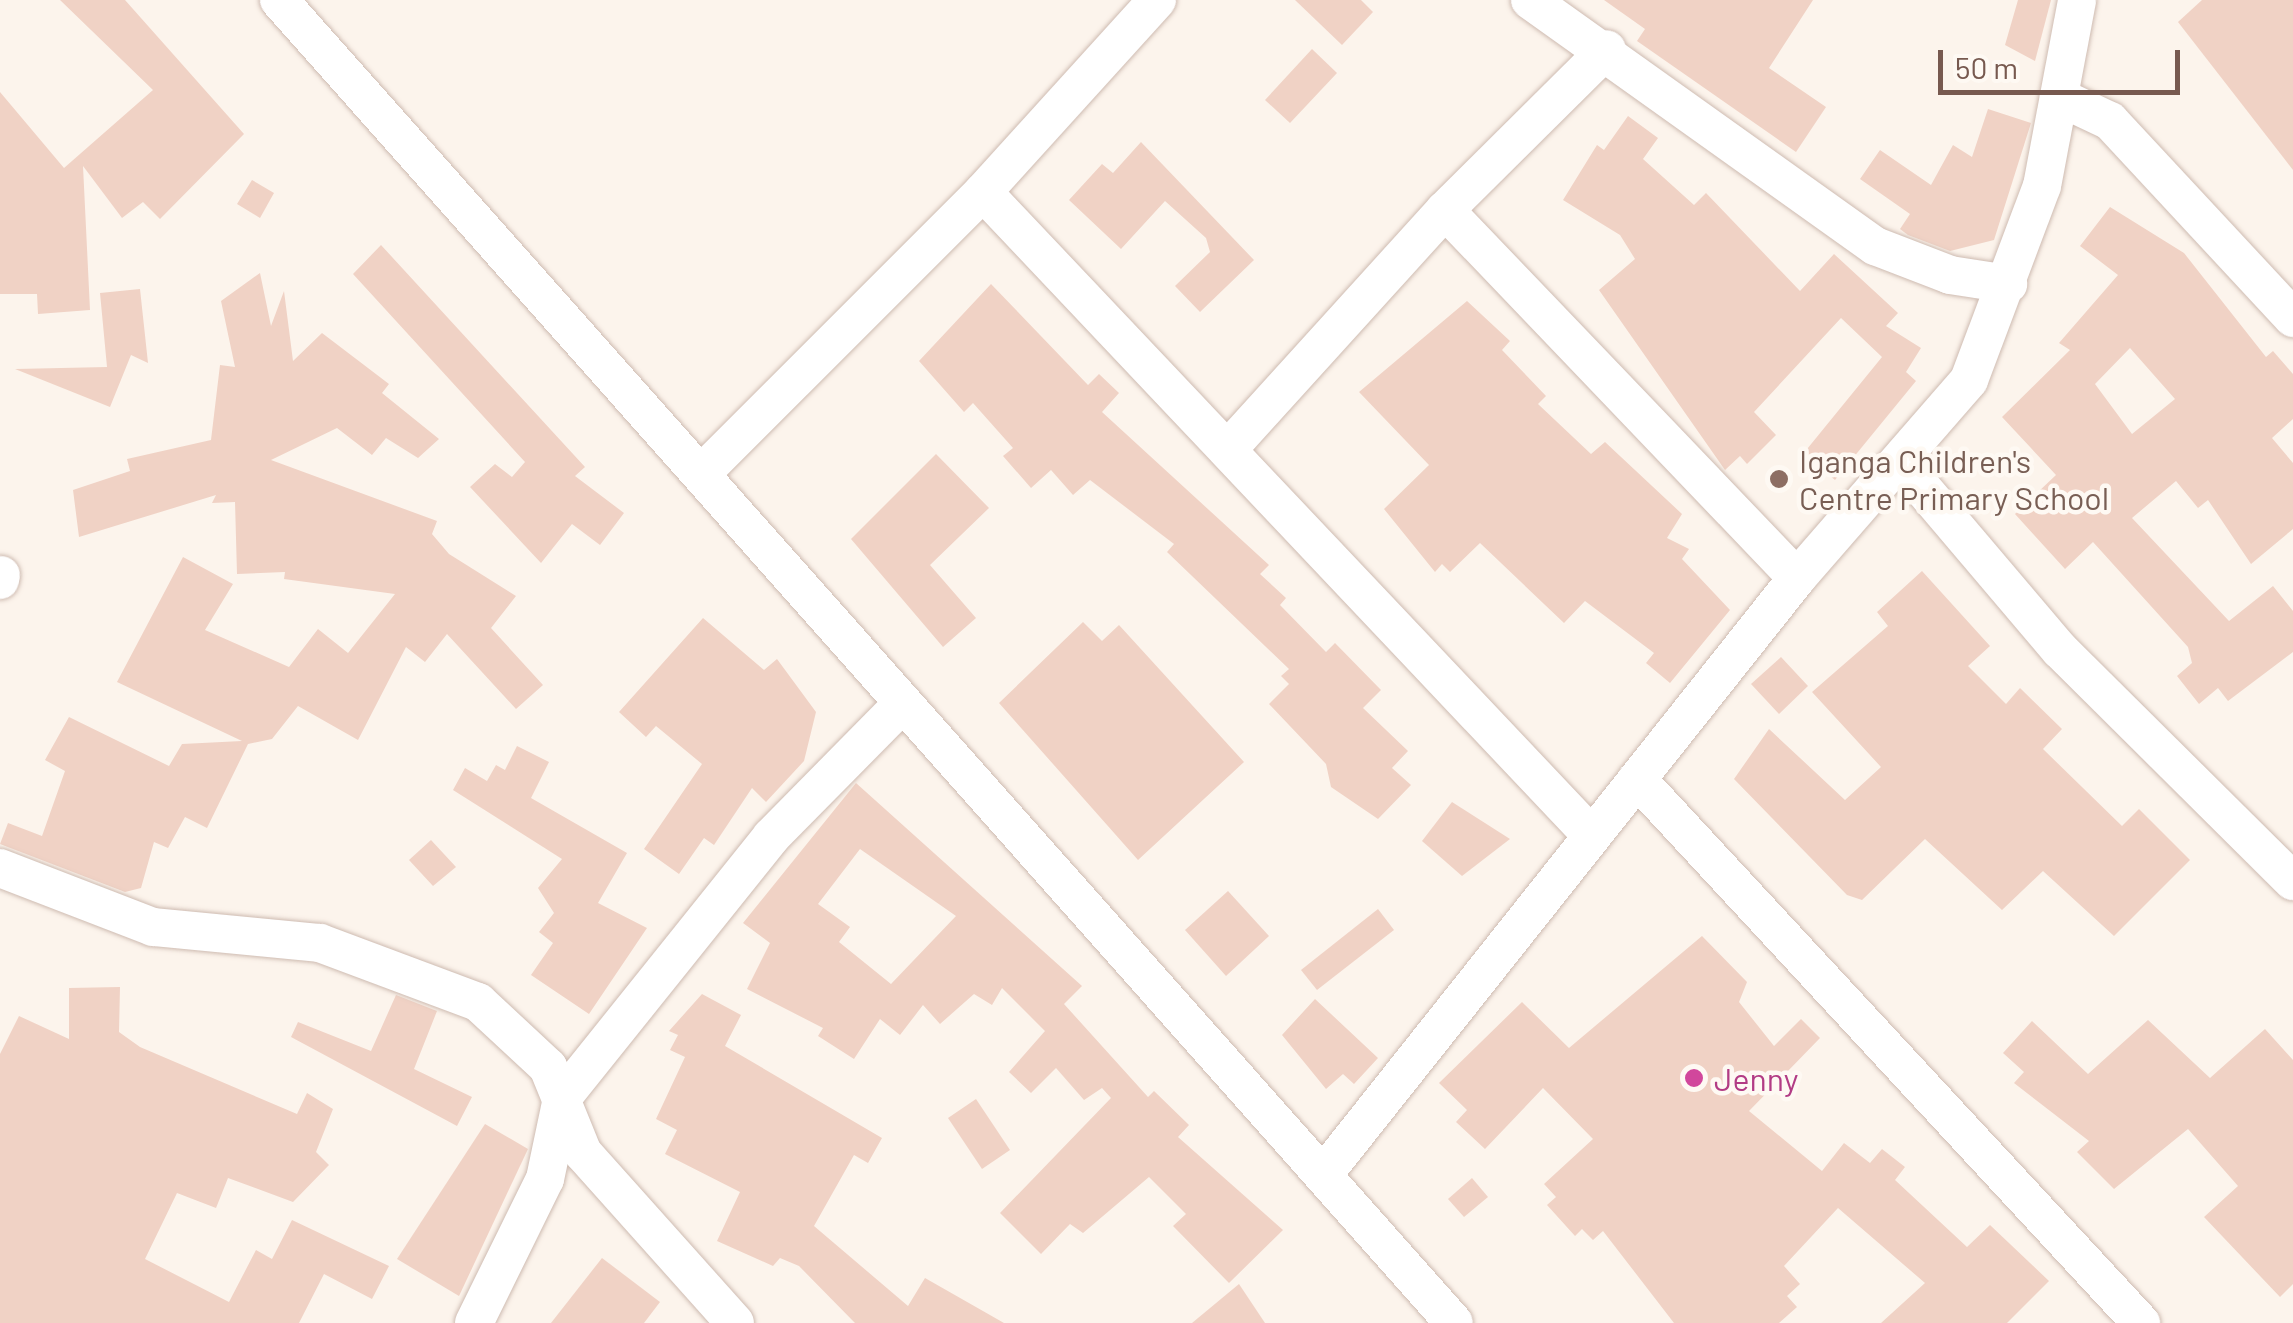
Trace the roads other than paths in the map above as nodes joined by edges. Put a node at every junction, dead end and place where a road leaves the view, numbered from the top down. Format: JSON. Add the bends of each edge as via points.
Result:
{"nodes":[{"id":1,"x":279,"y":0,"type":"edge"},
{"id":2,"x":1157,"y":0,"type":"edge"},
{"id":3,"x":1530,"y":0,"type":"edge"},
{"id":4,"x":2077,"y":0,"type":"edge"},
{"id":5,"x":1606,"y":49,"type":"junction"},
{"id":6,"x":2059,"y":97,"type":"junction"},
{"id":7,"x":983,"y":192,"type":"junction"},
{"id":8,"x":1445,"y":210,"type":"junction"},
{"id":9,"x":2008,"y":284,"type":"junction"},
{"id":10,"x":2293,"y":318,"type":"edge"},
{"id":11,"x":1230,"y":447,"type":"junction"},
{"id":12,"x":1902,"y":464,"type":"junction"},
{"id":13,"x":702,"y":472,"type":"junction"},
{"id":14,"x":1797,"y":578,"type":"junction"},
{"id":15,"x":899,"y":708,"type":"junction"},
{"id":16,"x":1637,"y":780,"type":"junction"},
{"id":17,"x":1592,"y":836,"type":"junction"},
{"id":18,"x":0,"y":868,"type":"edge"},
{"id":19,"x":2293,"y":881,"type":"edge"},
{"id":20,"x":562,"y":1098,"type":"junction"},
{"id":21,"x":1327,"y":1170,"type":"junction"},
{"id":22,"x":474,"y":1323,"type":"edge"},
{"id":23,"x":735,"y":1323,"type":"edge"},
{"id":24,"x":1454,"y":1323,"type":"edge"},
{"id":25,"x":2141,"y":1323,"type":"edge"}],
"edges":[{"from":1,"to":13,"type":"street"},
{"from":2,"to":7,"type":"street"},
{"from":3,"to":5,"type":"street"},
{"from":4,"to":6,"type":"street"},
{"from":5,"to":8,"type":"street"},
{"from":5,"to":9,"type":"street","via":[[1875,246],[1950,275]]},
{"from":6,"to":9,"type":"street","via":[[2042,186]]},
{"from":6,"to":10,"type":"street","via":[[2110,121]]},
{"from":7,"to":11,"type":"street"},
{"from":7,"to":13,"type":"street"},
{"from":8,"to":11,"type":"street"},
{"from":8,"to":14,"type":"street"},
{"from":9,"to":12,"type":"street","via":[[1969,380]]},
{"from":11,"to":17,"type":"street"},
{"from":12,"to":14,"type":"street"},
{"from":12,"to":19,"type":"street","via":[[2060,650]]},
{"from":13,"to":15,"type":"street"},
{"from":14,"to":16,"type":"street"},
{"from":15,"to":20,"type":"street","via":[[770,836]]},
{"from":15,"to":21,"type":"street"},
{"from":16,"to":17,"type":"street"},
{"from":16,"to":25,"type":"street"},
{"from":17,"to":21,"type":"street"},
{"from":18,"to":20,"type":"street","via":[[153,927],[320,943],[436,982],[478,1002],[548,1067]]},
{"from":20,"to":22,"type":"street","via":[[545,1179]]},
{"from":20,"to":23,"type":"street","via":[[583,1154]]},
{"from":21,"to":24,"type":"street"}]}
